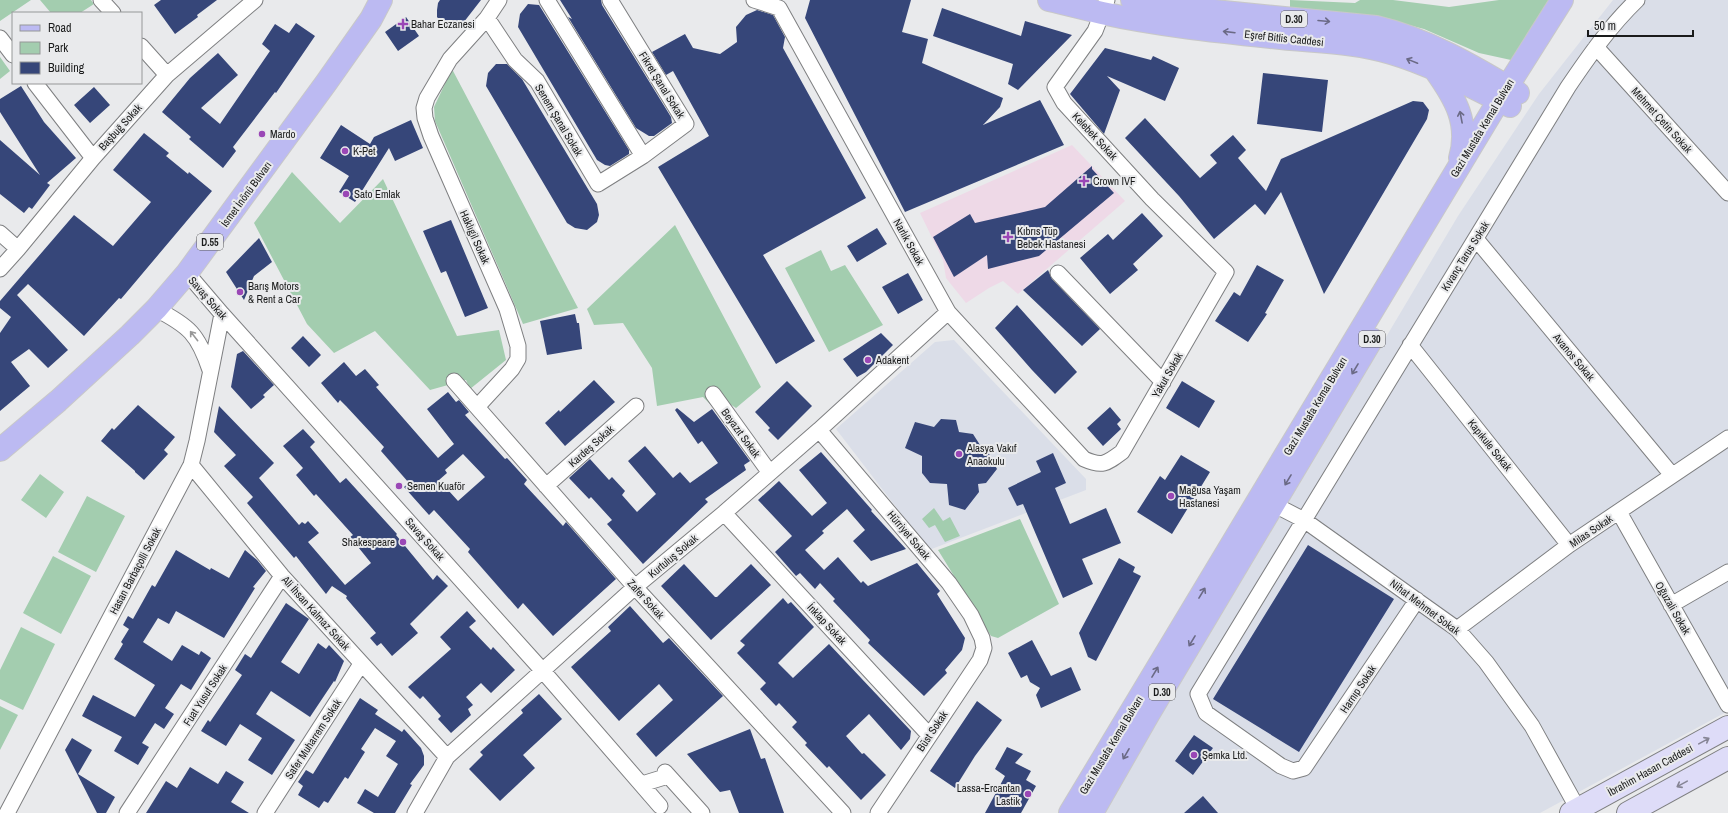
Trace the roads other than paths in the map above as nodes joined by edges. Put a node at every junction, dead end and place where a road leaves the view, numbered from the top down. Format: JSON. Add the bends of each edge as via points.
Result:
{"nodes":[{"id":1,"x":101,"y":0,"type":"edge"},
{"id":2,"x":255,"y":0,"type":"edge"},
{"id":3,"x":381,"y":0,"type":"edge"},
{"id":4,"x":499,"y":0,"type":"edge"},
{"id":5,"x":547,"y":0,"type":"edge"},
{"id":6,"x":610,"y":0,"type":"edge"},
{"id":7,"x":754,"y":0,"type":"edge"},
{"id":8,"x":1049,"y":0,"type":"edge"},
{"id":9,"x":1562,"y":0,"type":"edge"},
{"id":10,"x":1572,"y":0,"type":"edge"},
{"id":11,"x":1637,"y":0,"type":"edge"},
{"id":12,"x":1141,"y":1,"type":"edge"},
{"id":13,"x":1105,"y":7,"type":"edge"},
{"id":14,"x":112,"y":12,"type":"edge"},
{"id":15,"x":487,"y":18,"type":"junction"},
{"id":16,"x":0,"y":38,"type":"edge"},
{"id":17,"x":142,"y":47,"type":"edge"},
{"id":18,"x":1596,"y":47,"type":"junction"},
{"id":19,"x":12,"y":53,"type":"edge"},
{"id":20,"x":1451,"y":56,"type":"junction"},
{"id":21,"x":1521,"y":64,"type":"junction"},
{"id":22,"x":1435,"y":70,"type":"junction"},
{"id":23,"x":167,"y":75,"type":"junction"},
{"id":24,"x":36,"y":84,"type":"edge"},
{"id":25,"x":1508,"y":96,"type":"junction"},
{"id":26,"x":643,"y":156,"type":"junction"},
{"id":27,"x":93,"y":158,"type":"junction"},
{"id":28,"x":1457,"y":169,"type":"junction"},
{"id":29,"x":598,"y":184,"type":"joint"},
{"id":30,"x":1728,"y":193,"type":"edge"},
{"id":31,"x":0,"y":233,"type":"edge"},
{"id":32,"x":1476,"y":239,"type":"junction"},
{"id":33,"x":18,"y":249,"type":"junction"},
{"id":34,"x":0,"y":269,"type":"edge"},
{"id":35,"x":1226,"y":272,"type":"joint"},
{"id":36,"x":187,"y":273,"type":"junction"},
{"id":37,"x":1058,"y":273,"type":"dead end"},
{"id":38,"x":156,"y":308,"type":"junction"},
{"id":39,"x":948,"y":312,"type":"junction"},
{"id":40,"x":222,"y":314,"type":"junction"},
{"id":41,"x":1410,"y":345,"type":"junction"},
{"id":42,"x":210,"y":370,"type":"junction"},
{"id":43,"x":454,"y":381,"type":"dead end"},
{"id":44,"x":1163,"y":382,"type":"junction"},
{"id":45,"x":713,"y":394,"type":"dead end"},
{"id":46,"x":636,"y":406,"type":"dead end"},
{"id":47,"x":477,"y":407,"type":"junction"},
{"id":48,"x":819,"y":430,"type":"junction"},
{"id":49,"x":1728,"y":438,"type":"edge"},
{"id":50,"x":0,"y":450,"type":"edge"},
{"id":51,"x":1096,"y":464,"type":"joint"},
{"id":52,"x":190,"y":465,"type":"junction"},
{"id":53,"x":770,"y":473,"type":"junction"},
{"id":54,"x":1672,"y":476,"type":"junction"},
{"id":55,"x":546,"y":486,"type":"junction"},
{"id":56,"x":1273,"y":504,"type":"junction"},
{"id":57,"x":1619,"y":512,"type":"junction"},
{"id":58,"x":724,"y":513,"type":"junction"},
{"id":59,"x":1304,"y":520,"type":"junction"},
{"id":60,"x":1570,"y":545,"type":"junction"},
{"id":61,"x":1728,"y":572,"type":"edge"},
{"id":62,"x":282,"y":576,"type":"junction"},
{"id":63,"x":635,"y":587,"type":"junction"},
{"id":64,"x":1417,"y":600,"type":"junction"},
{"id":65,"x":1671,"y":605,"type":"junction"},
{"id":66,"x":1457,"y":629,"type":"junction"},
{"id":67,"x":984,"y":648,"type":"joint"},
{"id":68,"x":361,"y":664,"type":"junction"},
{"id":69,"x":542,"y":670,"type":"junction"},
{"id":70,"x":1728,"y":705,"type":"edge"},
{"id":71,"x":1728,"y":727,"type":"edge"},
{"id":72,"x":929,"y":735,"type":"junction"},
{"id":73,"x":447,"y":757,"type":"junction"},
{"id":74,"x":1728,"y":758,"type":"edge"},
{"id":75,"x":1293,"y":771,"type":"joint"},
{"id":76,"x":642,"y":784,"type":"junction"},
{"id":77,"x":660,"y":806,"type":"dead end"},
{"id":78,"x":1575,"y":811,"type":"edge"},
{"id":79,"x":7,"y":813,"type":"edge"},
{"id":80,"x":127,"y":813,"type":"edge"},
{"id":81,"x":265,"y":813,"type":"edge"},
{"id":82,"x":415,"y":813,"type":"edge"},
{"id":83,"x":702,"y":813,"type":"edge"},
{"id":84,"x":842,"y":813,"type":"edge"},
{"id":85,"x":878,"y":813,"type":"edge"},
{"id":86,"x":1070,"y":813,"type":"edge"},
{"id":87,"x":1092,"y":813,"type":"edge"},
{"id":88,"x":1628,"y":813,"type":"edge"}],
"edges":[{"from":1,"to":14,"type":"street"},
{"from":2,"to":23,"type":"street","name":"Başbuğ Sokak"},
{"from":3,"to":36,"type":"main road","name":"İsmet İnönü Bulvarı","number":"D.55","via":[[371,19],[326,83]]},
{"from":4,"to":15,"type":"street"},
{"from":5,"to":26,"type":"street"},
{"from":6,"to":26,"type":"street","name":"Fikret Şanal Sokak","via":[[686,124]]},
{"from":7,"to":39,"type":"street","name":"Narlık Sokak","via":[[779,8]]},
{"from":8,"to":13,"type":"main road","name":"Eşref Bitlis Caddesi","number":"D.30"},
{"from":9,"to":21,"type":"main road","name":"Gazi Mustafa Kemal Bulvarı"},
{"from":10,"to":25,"type":"main road","name":"Gazi Mustafa Kemal Bulvarı"},
{"from":11,"to":18,"type":"street","name":"Kıvanç Tarus Sokak","via":[[1622,14]]},
{"from":12,"to":20,"type":"main road","name":"Eşref Bitlis Caddesi","number":"D.30","one_way":true,"via":[[1376,27],[1400,32]]},
{"from":22,"to":13,"type":"main road","name":"Eşref Bitlis Caddesi","number":"D.30","one_way":true,"via":[[1372,49],[1191,28]]},
{"from":13,"to":35,"type":"street","name":"Kelebek Sokak","via":[[1095,31],[1056,86],[1059,94],[1074,114],[1152,199]]},
{"from":15,"to":29,"type":"street","name":"Senem Şanal Sokak","via":[[515,60],[537,82]]},
{"from":15,"to":47,"type":"street","name":"Haklıgil Sokak","via":[[450,59],[427,98],[424,108],[431,136],[507,309],[518,346],[518,359],[512,369]]},
{"from":16,"to":19,"type":"street"},
{"from":17,"to":23,"type":"street"},
{"from":18,"to":30,"type":"street","name":"Mehmet Çetin Sokak"},
{"from":18,"to":32,"type":"street","name":"Kıvanç Tarus Sokak","via":[[1568,88]]},
{"from":20,"to":21,"type":"main road","via":[[1503,67]]},
{"from":20,"to":25,"type":"main road","name":"Eşref Bitlis Caddesi","number":"D.30"},
{"from":21,"to":25,"type":"main road","name":"Gazi Mustafa Kemal Bulvarı"},
{"from":22,"to":25,"type":"main road","name":"Eşref Bitlis Caddesi","number":"D.30"},
{"from":28,"to":22,"type":"main road","one_way":true,"via":[[1464,132],[1460,111],[1451,92]]},
{"from":23,"to":27,"type":"street","name":"Başbuğ Sokak"},
{"from":24,"to":27,"type":"street"},
{"from":25,"to":28,"type":"main road","name":"Gazi Mustafa Kemal Bulvarı","number":"D.30"},
{"from":25,"to":56,"type":"main road","name":"Gazi Mustafa Kemal Bulvarı","number":"D.30","one_way":true},
{"from":26,"to":29,"type":"street","name":"Fikret Şanal Sokak"},
{"from":27,"to":33,"type":"street","name":"Başbuğ Sokak"},
{"from":86,"to":28,"type":"main road","name":"Gazi Mustafa Kemal Bulvarı","number":"D.30","one_way":true},
{"from":31,"to":33,"type":"street"},
{"from":32,"to":41,"type":"street","name":"Kıvanç Tarus Sokak"},
{"from":32,"to":54,"type":"street","name":"Avanos Sokak"},
{"from":33,"to":34,"type":"street","name":"Başbuğ Sokak"},
{"from":35,"to":44,"type":"street","name":"Yakut Sokak"},
{"from":36,"to":38,"type":"main road","name":"İsmet İnönü Bulvarı","number":"D.55"},
{"from":36,"to":40,"type":"street","name":"Savaş Sokak"},
{"from":37,"to":44,"type":"street"},
{"from":42,"to":38,"type":"street","one_way":true,"via":[[196,337],[185,325]]},
{"from":38,"to":50,"type":"main road","name":"İsmet İnönü Bulvarı","number":"D.55","via":[[58,401]]},
{"from":39,"to":48,"type":"street","name":"Kurtuluş Sokak"},
{"from":39,"to":51,"type":"street","name":"Narlık Sokak","via":[[1084,459]]},
{"from":40,"to":42,"type":"street","name":"Hasan Barbaçolli Sokak"},
{"from":40,"to":69,"type":"street","name":"Savaş Sokak"},
{"from":41,"to":59,"type":"street","name":"Kıvanç Tarus Sokak"},
{"from":41,"to":60,"type":"street","name":"Kapıkule Sokak"},
{"from":42,"to":52,"type":"street","name":"Hasan Barbaçolli Sokak"},
{"from":43,"to":47,"type":"street","name":"Zafer Sokak"},
{"from":44,"to":51,"type":"street","name":"Yakut Sokak","via":[[1122,452],[1110,461]]},
{"from":45,"to":53,"type":"street","name":"Beyazıt Sokak"},
{"from":46,"to":55,"type":"street","name":"Kardeş Sokak"},
{"from":47,"to":55,"type":"street","name":"Zafer Sokak"},
{"from":48,"to":53,"type":"street","name":"Kurtuluş Sokak"},
{"from":48,"to":67,"type":"street","name":"Hürriyet Sokak","via":[[949,583],[971,615]]},
{"from":49,"to":54,"type":"street","name":"Milas Sokak"},
{"from":52,"to":62,"type":"street","name":"Ali İhsan Kalmaz Sokak"},
{"from":52,"to":79,"type":"street","name":"Hasan Barbaçolli Sokak"},
{"from":53,"to":58,"type":"street","name":"Kurtuluş Sokak"},
{"from":54,"to":57,"type":"street","name":"Milas Sokak"},
{"from":55,"to":63,"type":"street","name":"Zafer Sokak"},
{"from":56,"to":59,"type":"street","name":"Nihat Mehmet Sokak"},
{"from":56,"to":87,"type":"main road","name":"Gazi Mustafa Kemal Bulvarı","number":"D.30","one_way":true},
{"from":57,"to":60,"type":"street","name":"Milas Sokak"},
{"from":57,"to":65,"type":"street","name":"Oğuzali Sokak"},
{"from":58,"to":63,"type":"street","name":"Kurtuluş Sokak"},
{"from":58,"to":72,"type":"street","name":"İnklap Sokak"},
{"from":59,"to":64,"type":"street","name":"Nihat Mehmet Sokak"},
{"from":59,"to":75,"type":"street","name":"Kıvanç Tarus Sokak","via":[[1198,694],[1206,713],[1281,766]]},
{"from":60,"to":66,"type":"street","name":"Milas Sokak"},
{"from":61,"to":65,"type":"street"},
{"from":62,"to":68,"type":"street","name":"Ali İhsan Kalmaz Sokak"},
{"from":62,"to":80,"type":"street","name":"Fuat Yusuf Sokak"},
{"from":63,"to":69,"type":"street","name":"Kurtuluş Sokak"},
{"from":63,"to":84,"type":"street","name":"Zafer Sokak"},
{"from":64,"to":66,"type":"street","name":"Nihat Mehmet Sokak"},
{"from":64,"to":75,"type":"street","name":"Harnıp Sokak","via":[[1304,768]]},
{"from":65,"to":70,"type":"street","name":"Oğuzali Sokak"},
{"from":66,"to":78,"type":"street","name":"Nihat Mehmet Sokak","via":[[1486,662],[1532,726]]},
{"from":67,"to":72,"type":"street","name":"Büst Sokak","via":[[980,660]]},
{"from":68,"to":73,"type":"street","name":"Ali İhsan Kalmaz Sokak"},
{"from":68,"to":81,"type":"street","name":"Safer Muharrem Sokak"},
{"from":69,"to":73,"type":"street","name":"Kurtuluş Sokak"},
{"from":69,"to":76,"type":"street","name":"Savaş Sokak"},
{"from":78,"to":71,"type":"main road","name":"İbrahim Hasan Caddesi","one_way":true},
{"from":72,"to":85,"type":"street","name":"Büst Sokak"},
{"from":73,"to":82,"type":"street","name":"Kurtuluş Sokak"},
{"from":74,"to":88,"type":"main road","one_way":true},
{"from":76,"to":77,"type":"street","name":"Savaş Sokak"},
{"from":76,"to":83,"type":"street","via":[[667,774]]}]}
